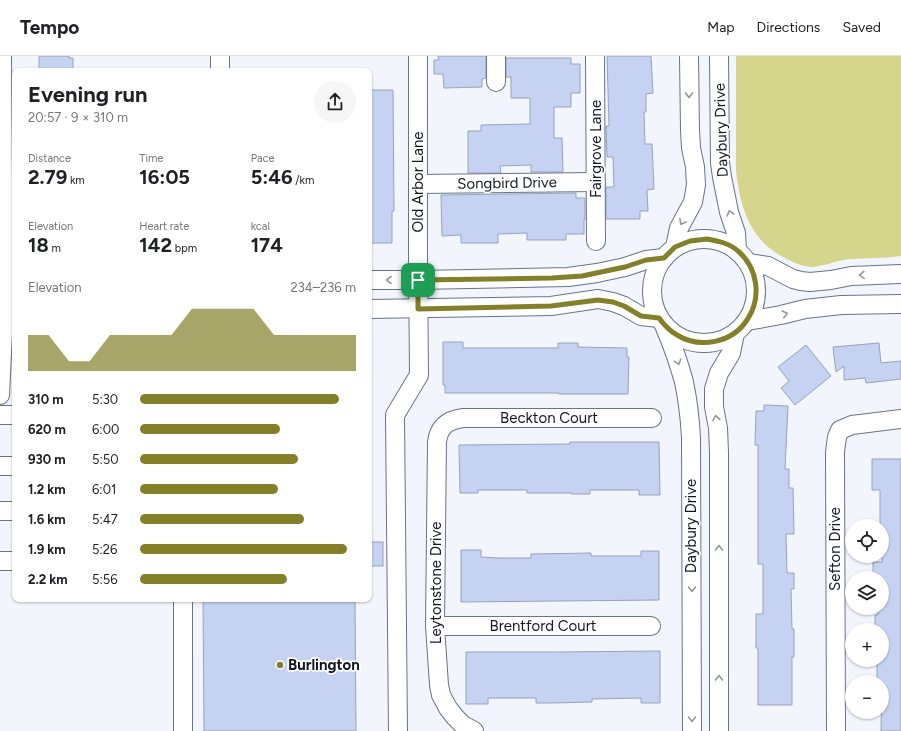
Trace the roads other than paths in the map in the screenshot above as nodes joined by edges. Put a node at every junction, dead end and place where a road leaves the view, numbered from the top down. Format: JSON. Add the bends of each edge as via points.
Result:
{"nodes":[{"id":1,"x":2,"y":56,"type":"edge"},
{"id":2,"x":220,"y":56,"type":"edge"},
{"id":3,"x":418,"y":56,"type":"edge"},
{"id":4,"x":496,"y":56,"type":"edge"},
{"id":5,"x":595,"y":56,"type":"edge"},
{"id":6,"x":689,"y":56,"type":"edge"},
{"id":7,"x":720,"y":56,"type":"edge"},
{"id":8,"x":220,"y":68,"type":"edge"},
{"id":9,"x":496,"y":82,"type":"dead end"},
{"id":10,"x":1,"y":180,"type":"edge"},
{"id":11,"x":596,"y":182,"type":"junction"},
{"id":12,"x":418,"y":184,"type":"junction"},
{"id":13,"x":596,"y":241,"type":"dead end"},
{"id":14,"x":669,"y":252,"type":"junction"},
{"id":15,"x":743,"y":257,"type":"junction"},
{"id":16,"x":901,"y":274,"type":"edge"},
{"id":17,"x":6,"y":279,"type":"edge"},
{"id":18,"x":372,"y":280,"type":"edge"},
{"id":19,"x":418,"y":280,"type":"junction"},
{"id":20,"x":901,"y":304,"type":"edge"},
{"id":21,"x":372,"y":309,"type":"edge"},
{"id":22,"x":418,"y":309,"type":"junction"},
{"id":23,"x":6,"y":312,"type":"edge"},
{"id":24,"x":662,"y":322,"type":"junction"},
{"id":25,"x":741,"y":327,"type":"junction"},
{"id":26,"x":0,"y":395,"type":"edge"},
{"id":27,"x":0,"y":415,"type":"edge"},
{"id":28,"x":12,"y":415,"type":"edge"},
{"id":29,"x":652,"y":418,"type":"dead end"},
{"id":30,"x":901,"y":419,"type":"edge"},
{"id":31,"x":446,"y":423,"type":"joint"},
{"id":32,"x":0,"y":466,"type":"edge"},
{"id":33,"x":12,"y":466,"type":"edge"},
{"id":34,"x":0,"y":511,"type":"edge"},
{"id":35,"x":12,"y":511,"type":"edge"},
{"id":36,"x":0,"y":561,"type":"edge"},
{"id":37,"x":12,"y":561,"type":"edge"},
{"id":38,"x":183,"y":602,"type":"edge"},
{"id":39,"x":435,"y":626,"type":"junction"},
{"id":40,"x":652,"y":626,"type":"dead end"},
{"id":41,"x":183,"y":731,"type":"edge"},
{"id":42,"x":398,"y":731,"type":"edge"},
{"id":43,"x":474,"y":731,"type":"edge"},
{"id":44,"x":692,"y":731,"type":"edge"},
{"id":45,"x":719,"y":731,"type":"edge"},
{"id":46,"x":836,"y":731,"type":"edge"}],
"edges":[{"from":1,"to":10,"type":"street"},
{"from":2,"to":8,"type":"street"},
{"from":3,"to":12,"type":"street","name":"Old Arbor Lane"},
{"from":4,"to":9,"type":"street"},
{"from":5,"to":11,"type":"street","name":"Fairgrove Lane"},
{"from":6,"to":14,"type":"street","name":"Daybury Drive","one_way":true,"via":[[690,130],[696,185],[692,202]]},
{"from":15,"to":7,"type":"street","name":"Daybury Drive","one_way":true,"via":[[729,212],[720,163]]},
{"from":10,"to":17,"type":"street"},
{"from":11,"to":12,"type":"street","name":"Songbird Drive"},
{"from":11,"to":13,"type":"street","name":"Fairgrove Lane"},
{"from":12,"to":19,"type":"street","name":"Old Arbor Lane"},
{"from":14,"to":15,"type":"street","via":[[690,241],[707,239],[723,242]]},
{"from":14,"to":19,"type":"street","via":[[625,267],[568,277]]},
{"from":14,"to":24,"type":"street","via":[[652,281],[654,306]]},
{"from":16,"to":15,"type":"street","one_way":true,"via":[[851,276],[810,282],[793,279]]},
{"from":15,"to":25,"type":"street","via":[[753,274],[756,298],[753,310]]},
{"from":17,"to":23,"type":"street"},
{"from":19,"to":18,"type":"street","one_way":true},
{"from":19,"to":22,"type":"street","name":"Old Arbor Lane"},
{"from":25,"to":20,"type":"street","one_way":true,"via":[[805,309],[841,305]]},
{"from":21,"to":22,"type":"street"},
{"from":22,"to":24,"type":"street","via":[[551,306],[598,300],[613,302],[641,316]]},
{"from":22,"to":42,"type":"street","name":"Old Arbor Lane","via":[[419,375],[394,415]]},
{"from":23,"to":26,"type":"street"},
{"from":24,"to":25,"type":"street","via":[[676,335],[691,342],[706,343],[721,340]]},
{"from":24,"to":44,"type":"street","name":"Daybury Drive","one_way":true,"via":[[684,383],[690,416]]},
{"from":45,"to":25,"type":"street","name":"Daybury Drive","one_way":true,"via":[[719,452],[713,398],[719,373],[731,353]]},
{"from":27,"to":28,"type":"street"},
{"from":29,"to":31,"type":"street","name":"Beckton Court","via":[[464,418]]},
{"from":30,"to":46,"type":"street","name":"Sefton Drive","via":[[852,425],[840,430],[837,436]]},
{"from":31,"to":39,"type":"street","name":"Leytonstone Drive","via":[[439,432],[437,442]]},
{"from":32,"to":33,"type":"street"},
{"from":34,"to":35,"type":"street"},
{"from":36,"to":37,"type":"street"},
{"from":38,"to":41,"type":"street"},
{"from":39,"to":40,"type":"street","name":"Brentford Court"},
{"from":39,"to":43,"type":"street","name":"Leytonstone Drive","via":[[441,695],[455,717]]}]}
